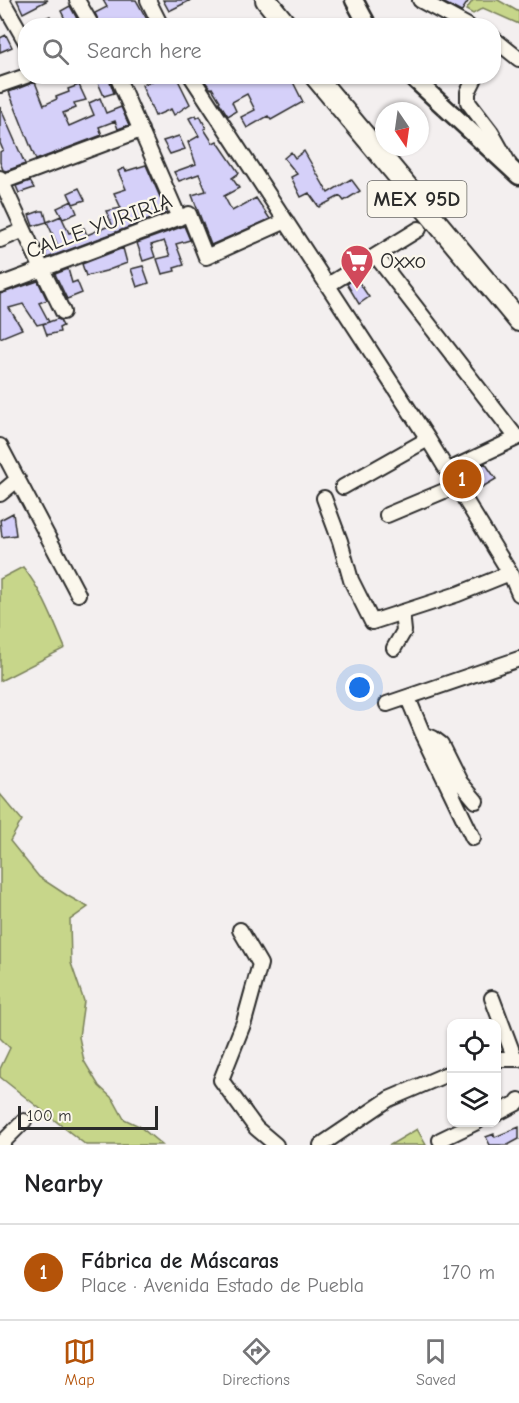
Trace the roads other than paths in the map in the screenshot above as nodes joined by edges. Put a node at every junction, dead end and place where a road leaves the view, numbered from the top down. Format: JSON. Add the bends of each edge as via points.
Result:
{"nodes":[{"id":1,"x":2,"y":0,"type":"edge"},
{"id":2,"x":77,"y":0,"type":"edge"},
{"id":3,"x":148,"y":0,"type":"edge"},
{"id":4,"x":251,"y":0,"type":"edge"},
{"id":5,"x":266,"y":0,"type":"edge"},
{"id":6,"x":354,"y":0,"type":"edge"},
{"id":7,"x":420,"y":0,"type":"edge"},
{"id":8,"x":87,"y":18,"type":"edge"},
{"id":9,"x":157,"y":18,"type":"edge"},
{"id":10,"x":266,"y":18,"type":"edge"},
{"id":11,"x":281,"y":18,"type":"edge"},
{"id":12,"x":364,"y":18,"type":"edge"},
{"id":13,"x":453,"y":18,"type":"edge"},
{"id":14,"x":18,"y":28,"type":"edge"},
{"id":15,"x":501,"y":45,"type":"edge"},
{"id":16,"x":519,"y":59,"type":"edge"},
{"id":17,"x":18,"y":79,"type":"edge"},
{"id":18,"x":121,"y":84,"type":"edge"},
{"id":19,"x":196,"y":84,"type":"edge"},
{"id":20,"x":322,"y":84,"type":"edge"},
{"id":21,"x":337,"y":84,"type":"edge"},
{"id":22,"x":420,"y":84,"type":"edge"},
{"id":23,"x":472,"y":84,"type":"edge"},
{"id":24,"x":0,"y":86,"type":"edge"},
{"id":25,"x":141,"y":130,"type":"junction"},
{"id":26,"x":375,"y":130,"type":"edge"},
{"id":27,"x":397,"y":156,"type":"edge"},
{"id":28,"x":517,"y":174,"type":"edge"},
{"id":29,"x":1,"y":180,"type":"edge"},
{"id":30,"x":179,"y":218,"type":"junction"},
{"id":31,"x":286,"y":221,"type":"junction"},
{"id":32,"x":419,"y":229,"type":"dead end"},
{"id":33,"x":24,"y":231,"type":"junction"},
{"id":34,"x":0,"y":240,"type":"edge"},
{"id":35,"x":376,"y":256,"type":"junction"},
{"id":36,"x":42,"y":269,"type":"junction"},
{"id":37,"x":0,"y":285,"type":"edge"},
{"id":38,"x":328,"y":285,"type":"junction"},
{"id":39,"x":519,"y":302,"type":"edge"},
{"id":40,"x":63,"y":312,"type":"dead end"},
{"id":41,"x":519,"y":321,"type":"edge"},
{"id":42,"x":518,"y":437,"type":"edge"},
{"id":43,"x":428,"y":439,"type":"junction"},
{"id":44,"x":0,"y":446,"type":"edge"},
{"id":45,"x":447,"y":471,"type":"junction"},
{"id":46,"x":18,"y":479,"type":"junction"},
{"id":47,"x":456,"y":486,"type":"junction"},
{"id":48,"x":343,"y":487,"type":"dead end"},
{"id":49,"x":0,"y":494,"type":"edge"},
{"id":50,"x":324,"y":498,"type":"dead end"},
{"id":51,"x":387,"y":514,"type":"dead end"},
{"id":52,"x":510,"y":573,"type":"junction"},
{"id":53,"x":78,"y":594,"type":"dead end"},
{"id":54,"x":519,"y":594,"type":"edge"},
{"id":55,"x":402,"y":612,"type":"junction"},
{"id":56,"x":394,"y":648,"type":"dead end"},
{"id":57,"x":519,"y":659,"type":"edge"},
{"id":58,"x":408,"y":698,"type":"junction"},
{"id":59,"x":387,"y":704,"type":"dead end"},
{"id":60,"x":423,"y":734,"type":"junction"},
{"id":61,"x":476,"y":801,"type":"dead end"},
{"id":62,"x":473,"y":838,"type":"dead end"},
{"id":63,"x":240,"y":930,"type":"dead end"},
{"id":64,"x":492,"y":998,"type":"dead end"},
{"id":65,"x":501,"y":1059,"type":"edge"},
{"id":66,"x":517,"y":1059,"type":"edge"},
{"id":67,"x":450,"y":1073,"type":"edge"},
{"id":68,"x":518,"y":1103,"type":"edge"},
{"id":69,"x":501,"y":1112,"type":"edge"},
{"id":70,"x":24,"y":1121,"type":"dead end"},
{"id":71,"x":467,"y":1127,"type":"edge"},
{"id":72,"x":440,"y":1140,"type":"dead end"},
{"id":73,"x":0,"y":1145,"type":"edge"},
{"id":74,"x":276,"y":1145,"type":"edge"},
{"id":75,"x":321,"y":1145,"type":"edge"}],
"edges":[{"from":1,"to":14,"type":"street"},
{"from":2,"to":8,"type":"street"},
{"from":3,"to":9,"type":"street"},
{"from":4,"to":10,"type":"highway"},
{"from":5,"to":11,"type":"highway"},
{"from":6,"to":12,"type":"main road"},
{"from":7,"to":13,"type":"street"},
{"from":15,"to":16,"type":"street"},
{"from":17,"to":24,"type":"street"},
{"from":18,"to":25,"type":"street"},
{"from":19,"to":31,"type":"street"},
{"from":20,"to":41,"type":"highway","number":"MEX 95D"},
{"from":21,"to":26,"type":"highway"},
{"from":22,"to":28,"type":"main road"},
{"from":23,"to":28,"type":"street","via":[[468,102]]},
{"from":25,"to":29,"type":"street"},
{"from":25,"to":30,"type":"street"},
{"from":27,"to":39,"type":"highway","number":"MEX 95D"},
{"from":29,"to":33,"type":"street"},
{"from":30,"to":31,"type":"street","name":"CALLE YURIRIA","via":[[189,214],[206,257]]},
{"from":30,"to":36,"type":"street","name":"CALLE YURIRIA"},
{"from":31,"to":38,"type":"street"},
{"from":32,"to":35,"type":"street"},
{"from":33,"to":34,"type":"street"},
{"from":33,"to":36,"type":"street"},
{"from":35,"to":38,"type":"street"},
{"from":35,"to":42,"type":"street"},
{"from":36,"to":37,"type":"street","name":"CALLE YURIRIA"},
{"from":36,"to":40,"type":"street"},
{"from":38,"to":43,"type":"street"},
{"from":42,"to":45,"type":"street"},
{"from":43,"to":45,"type":"street"},
{"from":43,"to":48,"type":"street"},
{"from":44,"to":46,"type":"street"},
{"from":45,"to":47,"type":"street"},
{"from":46,"to":49,"type":"street"},
{"from":46,"to":53,"type":"street"},
{"from":47,"to":51,"type":"street"},
{"from":47,"to":52,"type":"street"},
{"from":50,"to":55,"type":"street","via":[[351,580],[372,622]]},
{"from":52,"to":54,"type":"street"},
{"from":52,"to":55,"type":"street"},
{"from":55,"to":56,"type":"street","via":[[404,631]]},
{"from":57,"to":58,"type":"street"},
{"from":58,"to":59,"type":"street"},
{"from":58,"to":60,"type":"street"},
{"from":60,"to":61,"type":"street","via":[[441,744],[460,782]]},
{"from":60,"to":62,"type":"street"},
{"from":63,"to":74,"type":"street","via":[[260,964],[244,1022],[221,1080],[256,1128]]},
{"from":64,"to":66,"type":"street"},
{"from":65,"to":66,"type":"street"},
{"from":67,"to":75,"type":"street","via":[[389,1098]]},
{"from":68,"to":69,"type":"street"},
{"from":70,"to":73,"type":"street"},
{"from":71,"to":72,"type":"street"}]}
